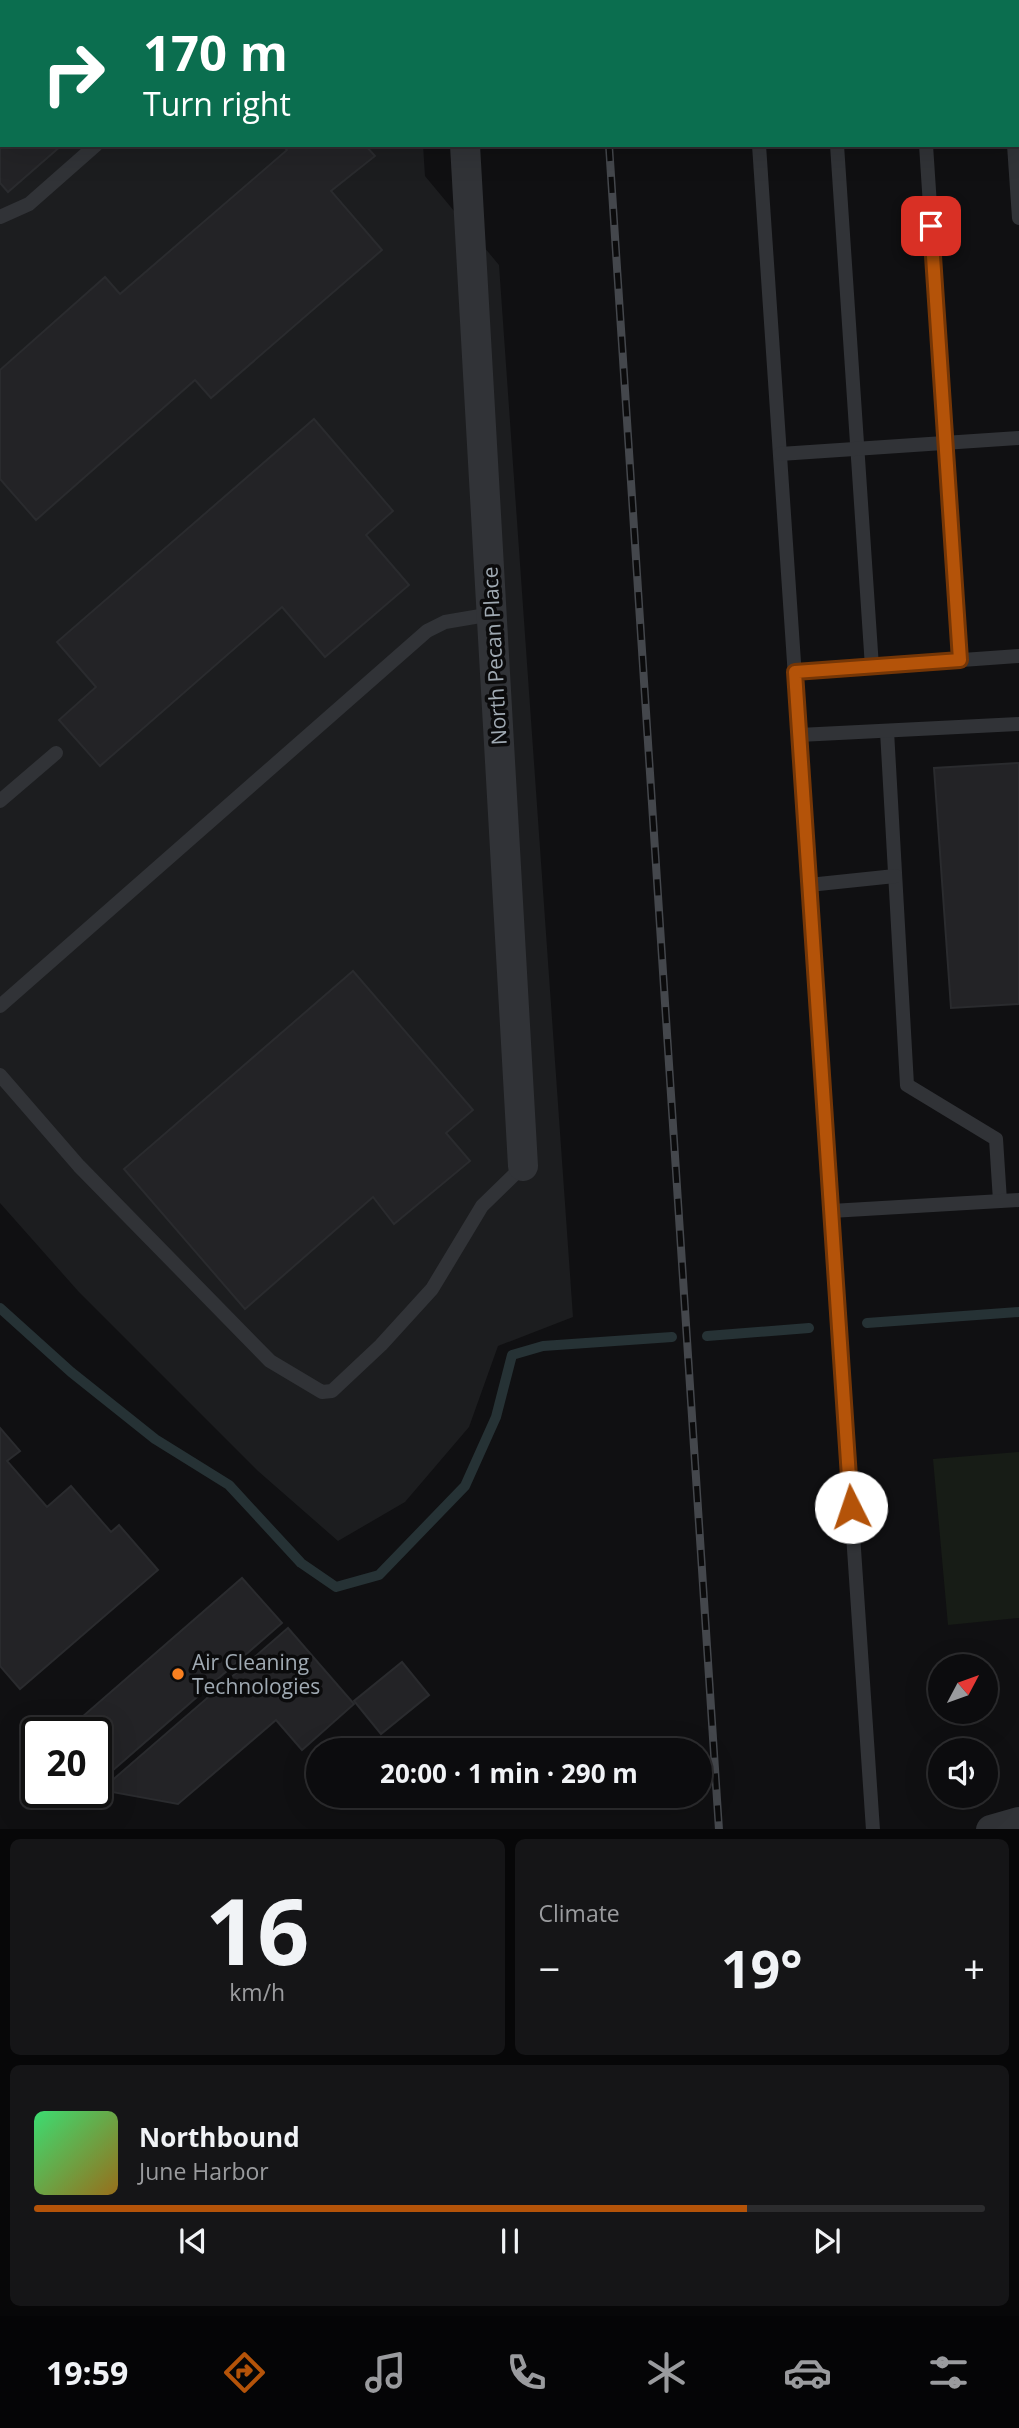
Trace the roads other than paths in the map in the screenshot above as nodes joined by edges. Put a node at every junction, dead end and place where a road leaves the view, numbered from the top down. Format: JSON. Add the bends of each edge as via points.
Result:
{"nodes":[{"id":1,"x":94,"y":147,"type":"edge"},
{"id":2,"x":465,"y":147,"type":"edge"},
{"id":3,"x":759,"y":147,"type":"edge"},
{"id":4,"x":837,"y":147,"type":"edge"},
{"id":5,"x":926,"y":147,"type":"edge"},
{"id":6,"x":1014,"y":147,"type":"edge"},
{"id":7,"x":0,"y":217,"type":"edge"},
{"id":8,"x":1019,"y":218,"type":"edge"},
{"id":9,"x":1019,"y":438,"type":"edge"},
{"id":10,"x":945,"y":443,"type":"junction"},
{"id":11,"x":857,"y":449,"type":"junction"},
{"id":12,"x":780,"y":454,"type":"junction"},
{"id":13,"x":492,"y":614,"type":"junction"},
{"id":14,"x":1019,"y":656,"type":"edge"},
{"id":15,"x":960,"y":660,"type":"junction"},
{"id":16,"x":872,"y":667,"type":"junction"},
{"id":17,"x":795,"y":672,"type":"junction"},
{"id":18,"x":1019,"y":724,"type":"edge"},
{"id":19,"x":887,"y":730,"type":"junction"},
{"id":20,"x":799,"y":734,"type":"junction"},
{"id":21,"x":56,"y":753,"type":"dead end"},
{"id":22,"x":0,"y":801,"type":"edge"},
{"id":23,"x":895,"y":876,"type":"junction"},
{"id":24,"x":809,"y":885,"type":"junction"},
{"id":25,"x":0,"y":1006,"type":"edge"},
{"id":26,"x":0,"y":1075,"type":"edge"},
{"id":27,"x":523,"y":1166,"type":"joint"},
{"id":28,"x":1019,"y":1200,"type":"edge"},
{"id":29,"x":1000,"y":1201,"type":"junction"},
{"id":30,"x":831,"y":1211,"type":"junction"},
{"id":31,"x":1019,"y":1822,"type":"edge"},
{"id":32,"x":873,"y":1829,"type":"edge"},
{"id":33,"x":990,"y":1829,"type":"edge"}],
"edges":[{"from":1,"to":7,"type":"lane","via":[[29,204]]},
{"from":2,"to":13,"type":"street","name":"North Pecan Place"},
{"from":3,"to":12,"type":"lane"},
{"from":4,"to":11,"type":"lane"},
{"from":5,"to":10,"type":"lane"},
{"from":6,"to":8,"type":"lane"},
{"from":9,"to":10,"type":"lane"},
{"from":10,"to":11,"type":"lane"},
{"from":10,"to":15,"type":"lane"},
{"from":11,"to":12,"type":"lane"},
{"from":11,"to":16,"type":"lane"},
{"from":12,"to":17,"type":"lane"},
{"from":13,"to":25,"type":"lane","via":[[445,622],[427,631]]},
{"from":13,"to":27,"type":"street","name":"North Pecan Place"},
{"from":14,"to":15,"type":"lane"},
{"from":15,"to":16,"type":"lane"},
{"from":16,"to":17,"type":"lane"},
{"from":17,"to":20,"type":"lane"},
{"from":18,"to":19,"type":"lane"},
{"from":19,"to":20,"type":"lane"},
{"from":19,"to":23,"type":"lane"},
{"from":20,"to":24,"type":"lane"},
{"from":21,"to":22,"type":"lane"},
{"from":23,"to":24,"type":"lane"},
{"from":23,"to":29,"type":"lane","via":[[907,1085],[996,1139]]},
{"from":24,"to":30,"type":"lane"},
{"from":26,"to":27,"type":"lane","via":[[79,1167],[270,1361],[322,1392],[332,1391],[432,1289],[482,1206]]},
{"from":28,"to":29,"type":"lane"},
{"from":29,"to":30,"type":"lane"},
{"from":30,"to":32,"type":"lane"},
{"from":31,"to":33,"type":"street"}]}
